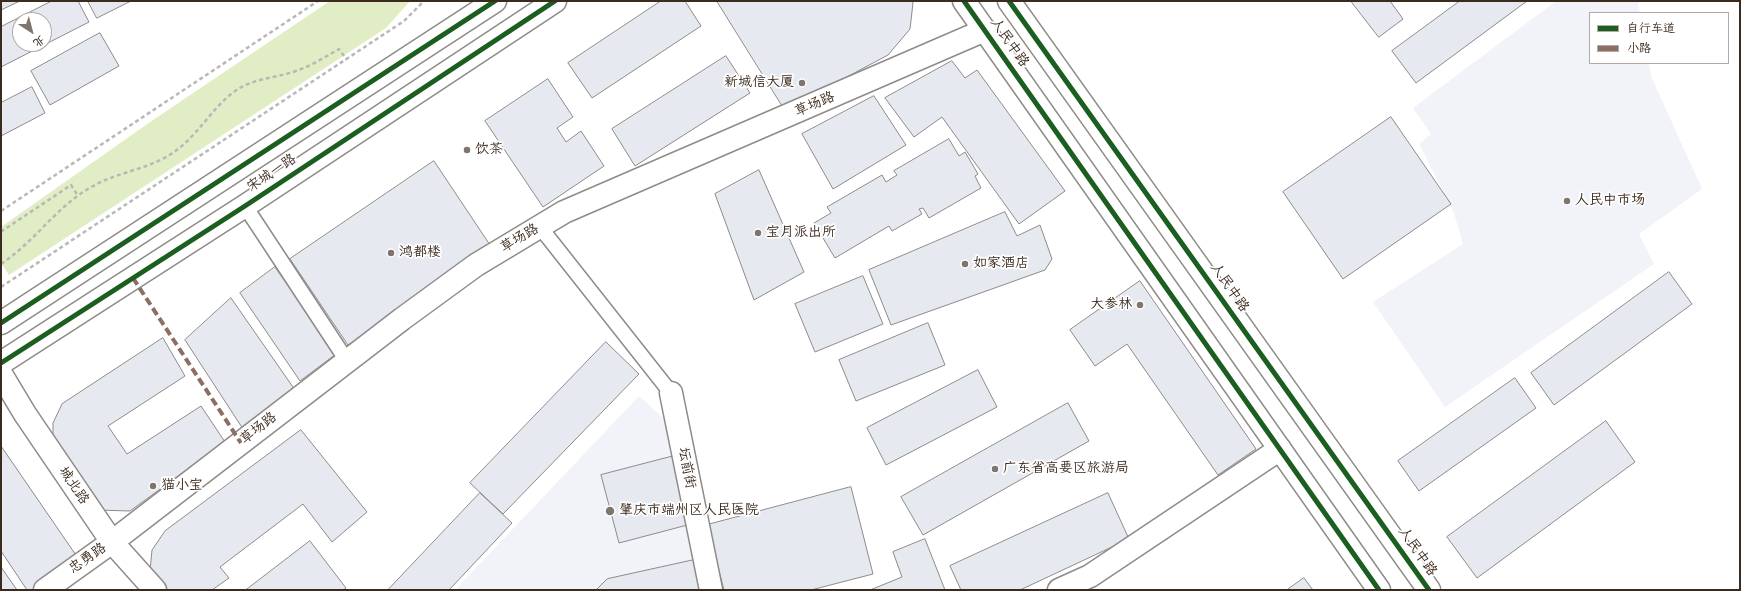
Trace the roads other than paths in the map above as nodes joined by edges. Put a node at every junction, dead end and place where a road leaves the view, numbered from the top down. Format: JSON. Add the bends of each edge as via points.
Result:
{"nodes":[{"id":1,"x":495,"y":1,"type":"edge"},
{"id":2,"x":555,"y":1,"type":"edge"},
{"id":3,"x":964,"y":1,"type":"edge"},
{"id":4,"x":1009,"y":1,"type":"edge"},
{"id":5,"x":985,"y":30,"type":"junction"},
{"id":6,"x":245,"y":206,"type":"junction"},
{"id":7,"x":540,"y":227,"type":"junction"},
{"id":8,"x":1,"y":323,"type":"edge"},
{"id":9,"x":347,"y":361,"type":"junction"},
{"id":10,"x":1,"y":363,"type":"edge"},
{"id":11,"x":1,"y":374,"type":"edge"},
{"id":12,"x":671,"y":393,"type":"joint"},
{"id":13,"x":1280,"y":449,"type":"junction"},
{"id":14,"x":112,"y":542,"type":"junction"},
{"id":15,"x":45,"y":590,"type":"edge"},
{"id":16,"x":155,"y":590,"type":"edge"},
{"id":17,"x":711,"y":590,"type":"edge"},
{"id":18,"x":1059,"y":590,"type":"edge"},
{"id":19,"x":1379,"y":590,"type":"edge"},
{"id":20,"x":1429,"y":590,"type":"edge"}],
"edges":[{"from":1,"to":8,"type":"main road","name":"宋城一路"},
{"from":2,"to":6,"type":"main road","name":"宋城一路"},
{"from":3,"to":5,"type":"main road","name":"人民中路"},
{"from":4,"to":20,"type":"main road","name":"人民中路"},
{"from":5,"to":7,"type":"main road","name":"草场路","via":[[564,212]]},
{"from":5,"to":13,"type":"main road","name":"人民中路"},
{"from":6,"to":9,"type":"lane"},
{"from":6,"to":10,"type":"main road","name":"宋城一路"},
{"from":7,"to":9,"type":"main road","name":"草场路","via":[[476,265]]},
{"from":7,"to":12,"type":"lane"},
{"from":9,"to":14,"type":"main road","name":"草场路"},
{"from":11,"to":14,"type":"main road","name":"城北路","via":[[25,414]]},
{"from":12,"to":17,"type":"main road","name":"坛前街"},
{"from":13,"to":18,"type":"main road","via":[[1090,576]]},
{"from":13,"to":19,"type":"main road","name":"人民中路"},
{"from":14,"to":15,"type":"main road","name":"忠勇路"},
{"from":14,"to":16,"type":"main road","name":"城北路"}]}
